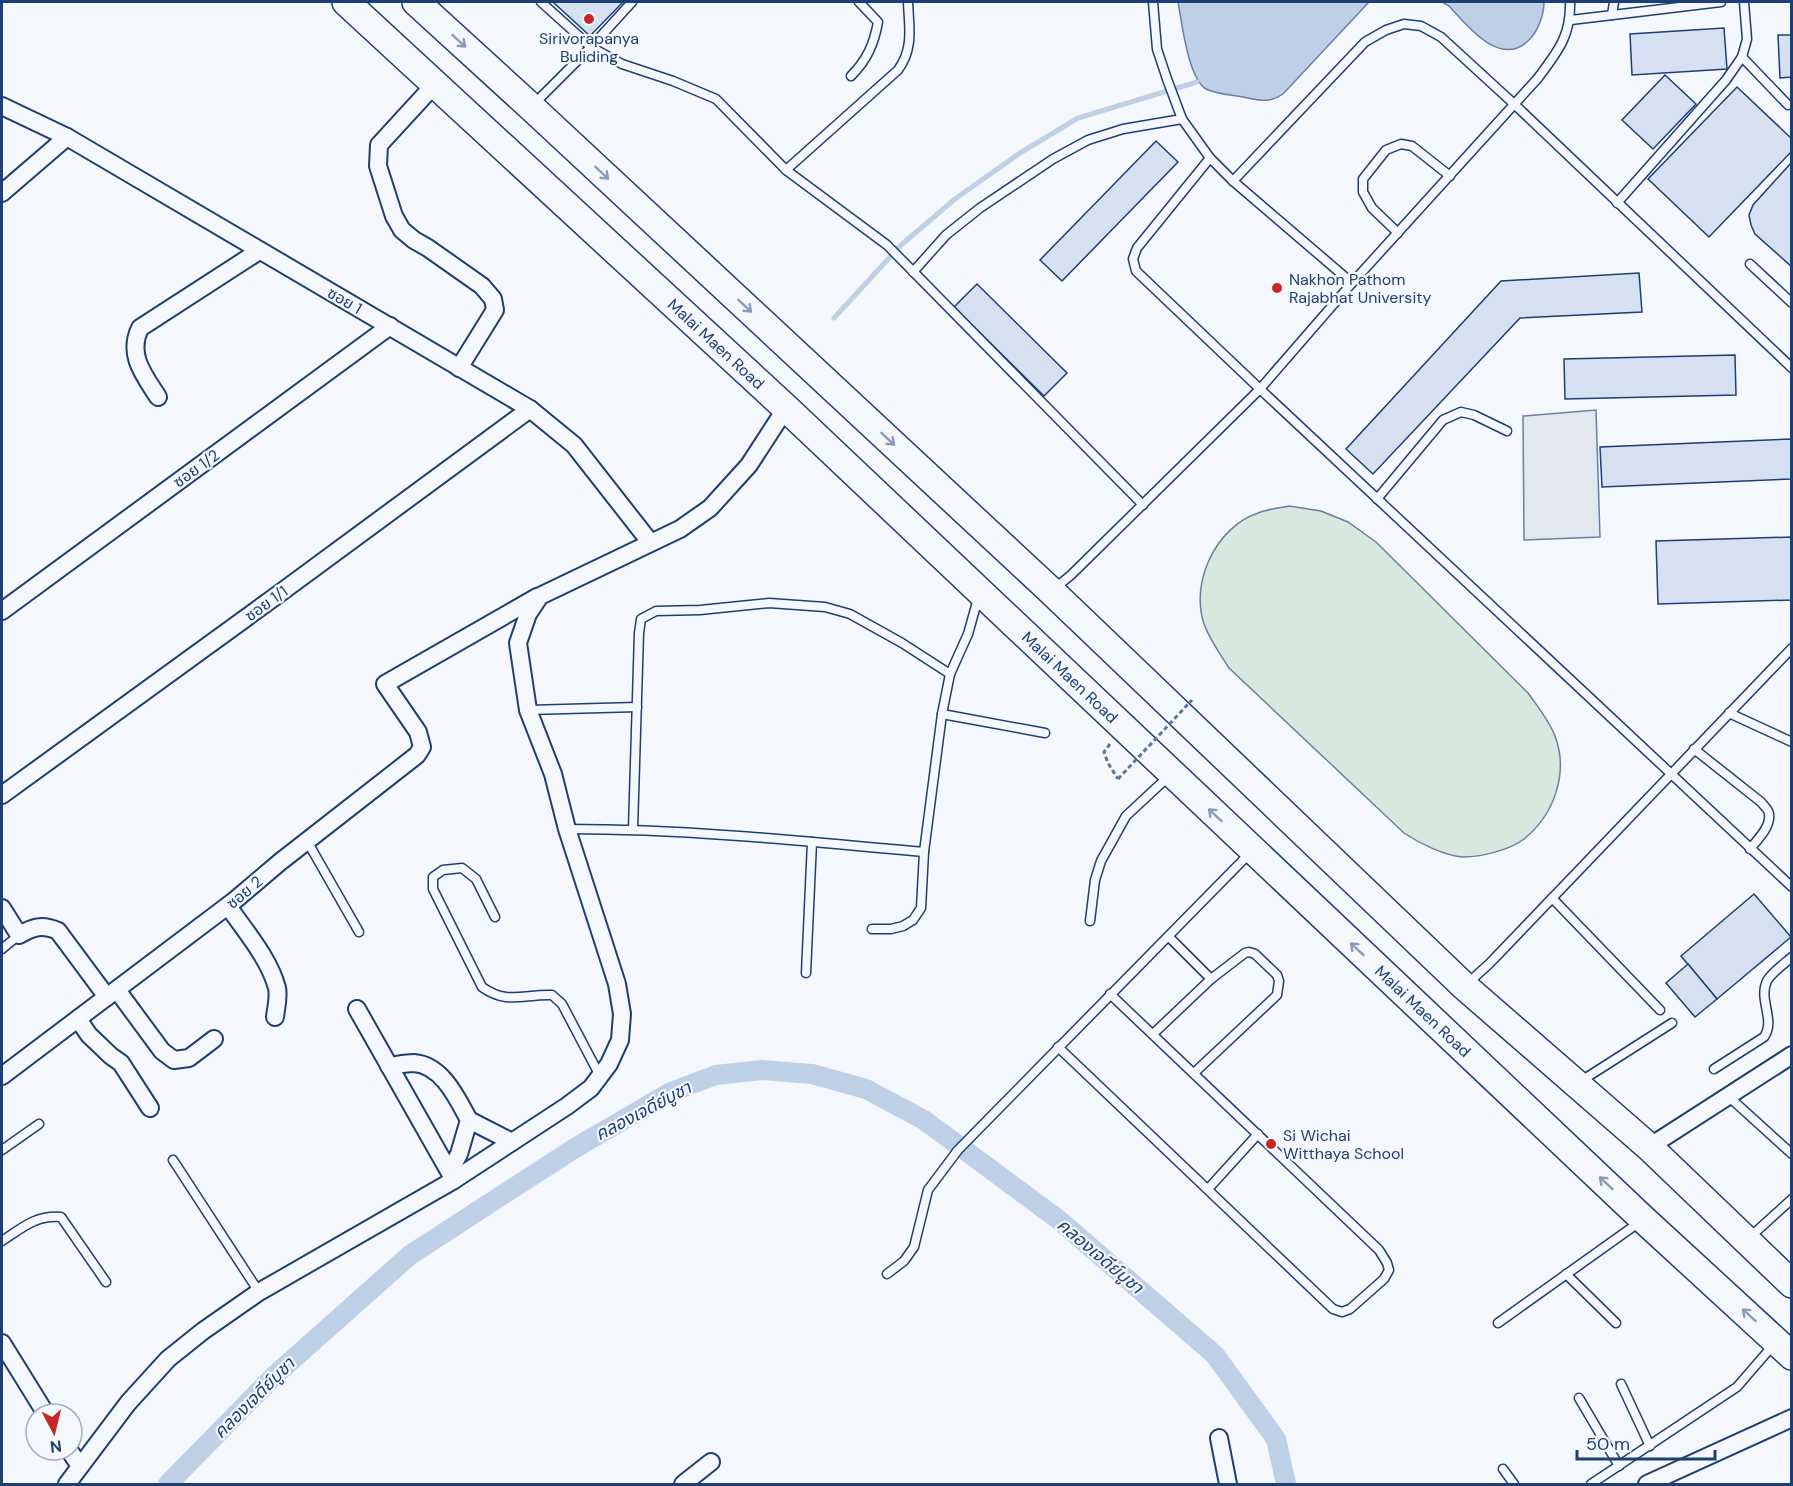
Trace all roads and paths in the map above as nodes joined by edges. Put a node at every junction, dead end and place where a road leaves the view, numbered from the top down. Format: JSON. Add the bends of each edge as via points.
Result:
{"nodes":[{"id":1,"x":346,"y":2,"type":"edge"},
{"id":2,"x":416,"y":2,"type":"edge"},
{"id":3,"x":541,"y":2,"type":"edge"},
{"id":4,"x":632,"y":2,"type":"edge"},
{"id":5,"x":859,"y":2,"type":"edge"},
{"id":6,"x":908,"y":2,"type":"edge"},
{"id":7,"x":1153,"y":2,"type":"edge"},
{"id":8,"x":1570,"y":2,"type":"edge"},
{"id":9,"x":1614,"y":2,"type":"edge"},
{"id":10,"x":1721,"y":2,"type":"edge"},
{"id":11,"x":1744,"y":2,"type":"edge"},
{"id":12,"x":1612,"y":15,"type":"junction"},
{"id":13,"x":1571,"y":20,"type":"junction"},
{"id":14,"x":591,"y":47,"type":"junction"},
{"id":15,"x":1742,"y":57,"type":"junction"},
{"id":16,"x":851,"y":76,"type":"dead end"},
{"id":17,"x":435,"y":84,"type":"junction"},
{"id":18,"x":1513,"y":103,"type":"junction"},
{"id":19,"x":1788,"y":105,"type":"dead end"},
{"id":20,"x":2,"y":106,"type":"edge"},
{"id":21,"x":531,"y":107,"type":"junction"},
{"id":22,"x":1182,"y":119,"type":"junction"},
{"id":23,"x":67,"y":137,"type":"junction"},
{"id":24,"x":1210,"y":158,"type":"junction"},
{"id":25,"x":786,"y":170,"type":"junction"},
{"id":26,"x":1450,"y":176,"type":"junction"},
{"id":27,"x":1233,"y":181,"type":"junction"},
{"id":28,"x":2,"y":193,"type":"edge"},
{"id":29,"x":1617,"y":203,"type":"junction"},
{"id":30,"x":1398,"y":233,"type":"junction"},
{"id":31,"x":259,"y":251,"type":"junction"},
{"id":32,"x":1750,"y":264,"type":"dead end"},
{"id":33,"x":910,"y":269,"type":"junction"},
{"id":34,"x":1352,"y":283,"type":"junction"},
{"id":35,"x":1791,"y":303,"type":"edge"},
{"id":36,"x":390,"y":326,"type":"junction"},
{"id":37,"x":459,"y":368,"type":"junction"},
{"id":38,"x":1791,"y":368,"type":"edge"},
{"id":39,"x":1260,"y":389,"type":"junction"},
{"id":40,"x":158,"y":397,"type":"dead end"},
{"id":41,"x":786,"y":408,"type":"junction"},
{"id":42,"x":530,"y":409,"type":"junction"},
{"id":43,"x":1507,"y":431,"type":"dead end"},
{"id":44,"x":1377,"y":499,"type":"junction"},
{"id":45,"x":1143,"y":505,"type":"junction"},
{"id":46,"x":650,"y":542,"type":"junction"},
{"id":47,"x":1051,"y":591,"type":"junction"},
{"id":48,"x":980,"y":592,"type":"junction"},
{"id":49,"x":540,"y":596,"type":"junction"},
{"id":50,"x":2,"y":611,"type":"edge"},
{"id":51,"x":1791,"y":648,"type":"edge"},
{"id":52,"x":950,"y":674,"type":"junction"},
{"id":53,"x":1192,"y":700,"type":"dead end"},
{"id":54,"x":637,"y":707,"type":"junction"},
{"id":55,"x":528,"y":710,"type":"junction"},
{"id":56,"x":1729,"y":713,"type":"junction"},
{"id":57,"x":942,"y":714,"type":"junction"},
{"id":58,"x":1045,"y":733,"type":"dead end"},
{"id":59,"x":1791,"y":742,"type":"edge"},
{"id":60,"x":1694,"y":750,"type":"junction"},
{"id":61,"x":1171,"y":773,"type":"junction"},
{"id":62,"x":1671,"y":774,"type":"junction"},
{"id":63,"x":1118,"y":779,"type":"dead end"},
{"id":64,"x":2,"y":795,"type":"edge"},
{"id":65,"x":567,"y":829,"type":"junction"},
{"id":66,"x":633,"y":829,"type":"junction"},
{"id":67,"x":307,"y":841,"type":"junction"},
{"id":68,"x":812,"y":842,"type":"junction"},
{"id":69,"x":1750,"y":849,"type":"junction"},
{"id":70,"x":1253,"y":850,"type":"junction"},
{"id":71,"x":924,"y":852,"type":"junction"},
{"id":72,"x":1791,"y":887,"type":"edge"},
{"id":73,"x":1552,"y":898,"type":"junction"},
{"id":74,"x":228,"y":906,"type":"junction"},
{"id":75,"x":2,"y":908,"type":"edge"},
{"id":76,"x":495,"y":917,"type":"dead end"},
{"id":77,"x":1090,"y":921,"type":"dead end"},
{"id":78,"x":872,"y":929,"type":"dead end"},
{"id":79,"x":359,"y":932,"type":"dead end"},
{"id":80,"x":19,"y":935,"type":"junction"},
{"id":81,"x":1168,"y":936,"type":"junction"},
{"id":82,"x":2,"y":949,"type":"edge"},
{"id":83,"x":1791,"y":957,"type":"edge"},
{"id":84,"x":806,"y":973,"type":"dead end"},
{"id":85,"x":1211,"y":979,"type":"junction"},
{"id":86,"x":1464,"y":986,"type":"junction"},
{"id":87,"x":112,"y":994,"type":"junction"},
{"id":88,"x":1110,"y":994,"type":"junction"},
{"id":89,"x":357,"y":1009,"type":"dead end"},
{"id":90,"x":1660,"y":1010,"type":"dead end"},
{"id":91,"x":275,"y":1017,"type":"dead end"},
{"id":92,"x":78,"y":1019,"type":"junction"},
{"id":93,"x":1672,"y":1023,"type":"dead end"},
{"id":94,"x":1153,"y":1034,"type":"junction"},
{"id":95,"x":214,"y":1039,"type":"dead end"},
{"id":96,"x":1058,"y":1047,"type":"junction"},
{"id":97,"x":1791,"y":1055,"type":"edge"},
{"id":98,"x":389,"y":1066,"type":"junction"},
{"id":99,"x":1714,"y":1069,"type":"dead end"},
{"id":100,"x":1194,"y":1073,"type":"junction"},
{"id":101,"x":2,"y":1076,"type":"edge"},
{"id":102,"x":600,"y":1076,"type":"junction"},
{"id":103,"x":1577,"y":1084,"type":"junction"},
{"id":104,"x":1728,"y":1096,"type":"junction"},
{"id":105,"x":150,"y":1108,"type":"dead end"},
{"id":106,"x":469,"y":1120,"type":"junction"},
{"id":107,"x":39,"y":1124,"type":"dead end"},
{"id":108,"x":1258,"y":1134,"type":"junction"},
{"id":109,"x":512,"y":1142,"type":"junction"},
{"id":110,"x":1649,"y":1147,"type":"junction"},
{"id":111,"x":2,"y":1150,"type":"edge"},
{"id":112,"x":1791,"y":1154,"type":"edge"},
{"id":113,"x":173,"y":1160,"type":"dead end"},
{"id":114,"x":452,"y":1175,"type":"junction"},
{"id":115,"x":1208,"y":1189,"type":"junction"},
{"id":116,"x":1791,"y":1199,"type":"edge"},
{"id":117,"x":1643,"y":1219,"type":"junction"},
{"id":118,"x":1746,"y":1240,"type":"junction"},
{"id":119,"x":2,"y":1241,"type":"edge"},
{"id":120,"x":887,"y":1274,"type":"dead end"},
{"id":121,"x":1566,"y":1274,"type":"junction"},
{"id":122,"x":106,"y":1282,"type":"dead end"},
{"id":123,"x":1791,"y":1284,"type":"edge"},
{"id":124,"x":259,"y":1292,"type":"junction"},
{"id":125,"x":1498,"y":1323,"type":"dead end"},
{"id":126,"x":1616,"y":1323,"type":"dead end"},
{"id":127,"x":2,"y":1343,"type":"edge"},
{"id":128,"x":1784,"y":1348,"type":"edge"},
{"id":129,"x":1621,"y":1384,"type":"dead end"},
{"id":130,"x":1578,"y":1398,"type":"dead end"},
{"id":131,"x":39,"y":1402,"type":"edge"},
{"id":132,"x":1791,"y":1418,"type":"edge"},
{"id":133,"x":1219,"y":1438,"type":"dead end"},
{"id":134,"x":1650,"y":1446,"type":"junction"},
{"id":135,"x":77,"y":1462,"type":"edge"},
{"id":136,"x":711,"y":1462,"type":"dead end"},
{"id":137,"x":80,"y":1466,"type":"junction"},
{"id":138,"x":1619,"y":1466,"type":"junction"},
{"id":139,"x":1503,"y":1469,"type":"dead end"},
{"id":140,"x":67,"y":1485,"type":"edge"},
{"id":141,"x":683,"y":1485,"type":"edge"},
{"id":142,"x":1228,"y":1485,"type":"edge"},
{"id":143,"x":1514,"y":1485,"type":"edge"},
{"id":144,"x":1591,"y":1485,"type":"edge"},
{"id":145,"x":1647,"y":1485,"type":"edge"}],
"edges":[{"from":1,"to":17,"type":"highway","name":"Malai Maen Road"},
{"from":2,"to":21,"type":"highway","one_way":true},
{"from":3,"to":14,"type":"lane"},
{"from":4,"to":14,"type":"lane"},
{"from":5,"to":16,"type":"lane","via":[[878,22],[863,64]]},
{"from":6,"to":25,"type":"lane","via":[[906,59]]},
{"from":7,"to":22,"type":"lane","via":[[1157,49]]},
{"from":8,"to":13,"type":"lane"},
{"from":9,"to":12,"type":"lane"},
{"from":10,"to":12,"type":"lane"},
{"from":11,"to":15,"type":"lane","via":[[1748,39]]},
{"from":12,"to":13,"type":"lane"},
{"from":13,"to":18,"type":"lane","via":[[1558,50]]},
{"from":14,"to":21,"type":"lane"},
{"from":14,"to":25,"type":"lane","via":[[622,64],[716,99]]},
{"from":15,"to":19,"type":"lane"},
{"from":15,"to":29,"type":"lane"},
{"from":17,"to":37,"type":"street","via":[[380,145],[378,166],[402,230],[482,286],[493,299],[495,310]]},
{"from":17,"to":41,"type":"highway","name":"Malai Maen Road"},
{"from":18,"to":26,"type":"lane"},
{"from":18,"to":27,"type":"lane","via":[[1441,38],[1421,26],[1404,24],[1365,42]]},
{"from":18,"to":29,"type":"lane"},
{"from":20,"to":23,"type":"street","name":"ซอย 1"},
{"from":21,"to":47,"type":"highway","one_way":true},
{"from":22,"to":24,"type":"lane"},
{"from":22,"to":33,"type":"lane","via":[[1123,129],[1088,140],[1053,159],[980,208]]},
{"from":23,"to":28,"type":"street"},
{"from":23,"to":31,"type":"street","name":"ซอย 1"},
{"from":24,"to":27,"type":"lane"},
{"from":24,"to":39,"type":"lane","via":[[1132,259],[1136,272]]},
{"from":25,"to":33,"type":"lane","via":[[887,246]]},
{"from":26,"to":30,"type":"lane"},
{"from":26,"to":30,"type":"lane","via":[[1412,146],[1401,144],[1386,150],[1363,179],[1363,192],[1372,208]]},
{"from":27,"to":34,"type":"lane"},
{"from":29,"to":38,"type":"lane"},
{"from":30,"to":34,"type":"lane"},
{"from":31,"to":36,"type":"street","name":"ซอย 1"},
{"from":31,"to":40,"type":"street","via":[[140,328],[135,358]]},
{"from":32,"to":35,"type":"lane"},
{"from":33,"to":45,"type":"lane"},
{"from":34,"to":39,"type":"lane"},
{"from":36,"to":37,"type":"street","name":"ซอย 1"},
{"from":36,"to":50,"type":"street","name":"ซอย 1/2"},
{"from":37,"to":42,"type":"street","name":"ซอย 1"},
{"from":39,"to":44,"type":"lane"},
{"from":39,"to":45,"type":"lane"},
{"from":41,"to":46,"type":"street","via":[[749,465],[710,508],[680,529]]},
{"from":41,"to":48,"type":"highway","name":"Malai Maen Road"},
{"from":42,"to":46,"type":"street","name":"ซอย 1","via":[[574,446]]},
{"from":42,"to":64,"type":"street","name":"ซอย 1/1"},
{"from":43,"to":44,"type":"lane","via":[[1461,412],[1443,420]]},
{"from":44,"to":62,"type":"lane"},
{"from":45,"to":47,"type":"lane"},
{"from":46,"to":49,"type":"street"},
{"from":47,"to":86,"type":"highway"},
{"from":48,"to":52,"type":"lane","via":[[968,634]]},
{"from":48,"to":61,"type":"highway","name":"Malai Maen Road"},
{"from":49,"to":55,"type":"street","via":[[528,614],[518,643]]},
{"from":49,"to":67,"type":"street","name":"ซอย 2","via":[[386,684],[418,732],[422,747],[417,755]]},
{"from":51,"to":56,"type":"lane"},
{"from":52,"to":54,"type":"lane","via":[[850,614],[825,607],[769,603],[656,610],[641,619]]},
{"from":52,"to":57,"type":"lane"},
{"from":53,"to":63,"type":"path","bridge":true},
{"from":54,"to":55,"type":"lane"},
{"from":54,"to":66,"type":"lane"},
{"from":55,"to":65,"type":"street","via":[[553,774]]},
{"from":56,"to":59,"type":"lane"},
{"from":56,"to":60,"type":"lane"},
{"from":57,"to":58,"type":"lane"},
{"from":57,"to":71,"type":"lane"},
{"from":60,"to":62,"type":"lane"},
{"from":60,"to":69,"type":"lane","via":[[1767,810],[1768,825]]},
{"from":70,"to":61,"type":"highway","name":"Malai Maen Road","one_way":true},
{"from":61,"to":77,"type":"lane","via":[[1126,816],[1101,861]]},
{"from":62,"to":69,"type":"lane"},
{"from":62,"to":73,"type":"lane"},
{"from":65,"to":66,"type":"lane"},
{"from":65,"to":102,"type":"street","via":[[622,1014],[620,1040]]},
{"from":66,"to":68,"type":"lane"},
{"from":67,"to":74,"type":"street","name":"ซอย 2"},
{"from":67,"to":79,"type":"lane"},
{"from":68,"to":71,"type":"lane"},
{"from":68,"to":84,"type":"lane"},
{"from":69,"to":72,"type":"lane"},
{"from":70,"to":81,"type":"lane"},
{"from":117,"to":70,"type":"highway","name":"Malai Maen Road","one_way":true},
{"from":71,"to":78,"type":"lane","via":[[921,908],[913,920],[891,929]]},
{"from":73,"to":86,"type":"lane"},
{"from":73,"to":90,"type":"lane"},
{"from":74,"to":87,"type":"street","name":"ซอย 2"},
{"from":74,"to":91,"type":"street","via":[[270,970],[277,990]]},
{"from":75,"to":80,"type":"street"},
{"from":76,"to":102,"type":"lane","via":[[476,879],[462,868],[443,870],[433,877],[436,897],[482,987],[502,998],[552,995],[562,1004]]},
{"from":80,"to":82,"type":"lane"},
{"from":80,"to":87,"type":"street","via":[[41,926],[58,931]]},
{"from":81,"to":85,"type":"lane"},
{"from":81,"to":88,"type":"lane"},
{"from":83,"to":99,"type":"lane","via":[[1767,980],[1764,993],[1769,1021],[1764,1037]]},
{"from":85,"to":94,"type":"lane"},
{"from":85,"to":100,"type":"lane","via":[[1249,952],[1277,975],[1279,987],[1277,995]]},
{"from":86,"to":103,"type":"highway"},
{"from":87,"to":92,"type":"street","name":"ซอย 2"},
{"from":87,"to":95,"type":"street","via":[[174,1060],[189,1058]]},
{"from":88,"to":94,"type":"lane"},
{"from":88,"to":96,"type":"lane"},
{"from":89,"to":98,"type":"street"},
{"from":92,"to":101,"type":"street","name":"ซอย 2"},
{"from":92,"to":105,"type":"street","via":[[89,1035],[121,1063]]},
{"from":93,"to":103,"type":"lane"},
{"from":94,"to":100,"type":"lane"},
{"from":96,"to":115,"type":"lane"},
{"from":96,"to":120,"type":"lane","via":[[942,1171],[928,1190],[914,1247]]},
{"from":97,"to":104,"type":"street"},
{"from":98,"to":106,"type":"street","via":[[415,1063],[434,1070],[453,1090]]},
{"from":98,"to":114,"type":"street"},
{"from":100,"to":108,"type":"lane"},
{"from":102,"to":109,"type":"street","via":[[567,1106]]},
{"from":103,"to":110,"type":"highway"},
{"from":104,"to":110,"type":"street"},
{"from":104,"to":112,"type":"lane"},
{"from":106,"to":109,"type":"street"},
{"from":106,"to":114,"type":"street"},
{"from":107,"to":111,"type":"lane"},
{"from":108,"to":115,"type":"lane"},
{"from":108,"to":115,"type":"lane","via":[[1379,1250],[1389,1270],[1384,1279],[1350,1309],[1333,1309]]},
{"from":109,"to":114,"type":"street"},
{"from":110,"to":118,"type":"highway"},
{"from":113,"to":124,"type":"lane"},
{"from":114,"to":124,"type":"street"},
{"from":116,"to":118,"type":"lane"},
{"from":117,"to":121,"type":"lane"},
{"from":128,"to":117,"type":"highway","name":"Malai Maen Road","one_way":true},
{"from":118,"to":123,"type":"highway"},
{"from":119,"to":122,"type":"lane","via":[[32,1222],[47,1216],[61,1217]]},
{"from":121,"to":125,"type":"lane"},
{"from":121,"to":126,"type":"lane"},
{"from":124,"to":137,"type":"street","via":[[168,1359],[128,1402]]},
{"from":127,"to":131,"type":"street"},
{"from":128,"to":134,"type":"lane","via":[[1737,1388]]},
{"from":129,"to":134,"type":"lane"},
{"from":130,"to":138,"type":"lane"},
{"from":132,"to":145,"type":"street"},
{"from":133,"to":142,"type":"street"},
{"from":134,"to":138,"type":"lane"},
{"from":135,"to":137,"type":"street"},
{"from":136,"to":141,"type":"street"},
{"from":137,"to":140,"type":"street"},
{"from":138,"to":144,"type":"lane"},
{"from":139,"to":143,"type":"lane"}]}
